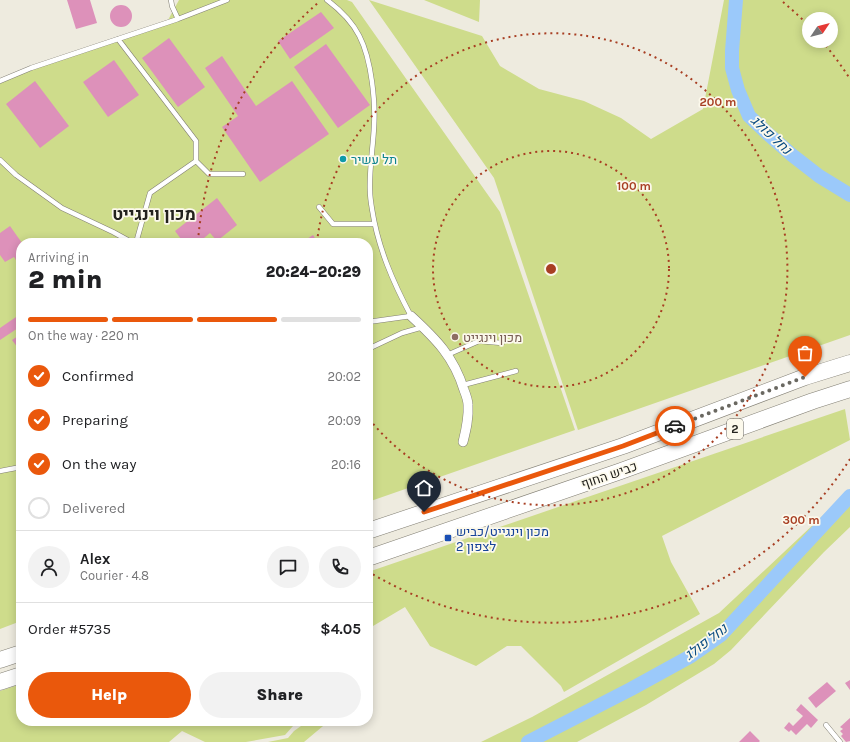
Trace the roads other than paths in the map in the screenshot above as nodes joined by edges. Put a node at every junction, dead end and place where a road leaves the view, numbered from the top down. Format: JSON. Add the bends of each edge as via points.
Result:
{"nodes":[{"id":1,"x":171,"y":0,"type":"edge"},
{"id":2,"x":227,"y":0,"type":"edge"},
{"id":3,"x":327,"y":0,"type":"edge"},
{"id":4,"x":178,"y":19,"type":"junction"},
{"id":5,"x":118,"y":39,"type":"junction"},
{"id":6,"x":0,"y":81,"type":"edge"},
{"id":7,"x":0,"y":160,"type":"edge"},
{"id":8,"x":196,"y":162,"type":"junction"},
{"id":9,"x":242,"y":174,"type":"dead end"},
{"id":10,"x":319,"y":207,"type":"dead end"},
{"id":11,"x":374,"y":224,"type":"junction"},
{"id":12,"x":124,"y":238,"type":"edge"},
{"id":13,"x":137,"y":238,"type":"edge"},
{"id":14,"x":411,"y":316,"type":"junction"},
{"id":15,"x":373,"y":321,"type":"edge"},
{"id":16,"x":423,"y":327,"type":"junction"},
{"id":17,"x":502,"y":343,"type":"dead end"},
{"id":18,"x":373,"y":347,"type":"edge"},
{"id":19,"x":447,"y":355,"type":"junction"},
{"id":20,"x":850,"y":363,"type":"edge"},
{"id":21,"x":516,"y":372,"type":"dead end"},
{"id":22,"x":463,"y":385,"type":"junction"},
{"id":23,"x":850,"y":389,"type":"edge"},
{"id":24,"x":463,"y":442,"type":"dead end"},
{"id":25,"x":16,"y":468,"type":"edge"},
{"id":26,"x":0,"y":471,"type":"edge"},
{"id":27,"x":373,"y":529,"type":"edge"},
{"id":28,"x":373,"y":556,"type":"edge"},
{"id":29,"x":16,"y":655,"type":"edge"},
{"id":30,"x":0,"y":660,"type":"edge"},
{"id":31,"x":16,"y":677,"type":"edge"},
{"id":32,"x":0,"y":682,"type":"edge"},
{"id":33,"x":826,"y":725,"type":"dead end"},
{"id":34,"x":840,"y":742,"type":"edge"}],
"edges":[{"from":1,"to":4,"type":"lane"},
{"from":2,"to":4,"type":"lane"},
{"from":3,"to":11,"type":"lane","via":[[356,30],[369,60],[373,92],[370,191]]},
{"from":4,"to":5,"type":"lane"},
{"from":5,"to":6,"type":"lane"},
{"from":5,"to":8,"type":"lane","via":[[196,141]]},
{"from":7,"to":12,"type":"lane","via":[[16,175],[62,208]]},
{"from":8,"to":9,"type":"lane","via":[[209,174]]},
{"from":8,"to":13,"type":"lane","via":[[150,193]]},
{"from":10,"to":11,"type":"lane","via":[[333,224]]},
{"from":11,"to":14,"type":"lane","via":[[382,254]]},
{"from":14,"to":15,"type":"lane"},
{"from":14,"to":16,"type":"street"},
{"from":16,"to":18,"type":"lane","via":[[402,333]]},
{"from":16,"to":19,"type":"street"},
{"from":17,"to":19,"type":"lane","via":[[479,341]]},
{"from":19,"to":22,"type":"street"},
{"from":20,"to":27,"type":"highway","name":"כביש החוף","number":"2","via":[[805,377],[623,446]]},
{"from":21,"to":22,"type":"lane"},
{"from":22,"to":24,"type":"street","via":[[468,404],[468,424]]},
{"from":23,"to":28,"type":"highway","name":"כביש החוף","number":"2"},
{"from":25,"to":26,"type":"lane"},
{"from":29,"to":30,"type":"highway"},
{"from":31,"to":32,"type":"highway"},
{"from":33,"to":34,"type":"lane"}]}
